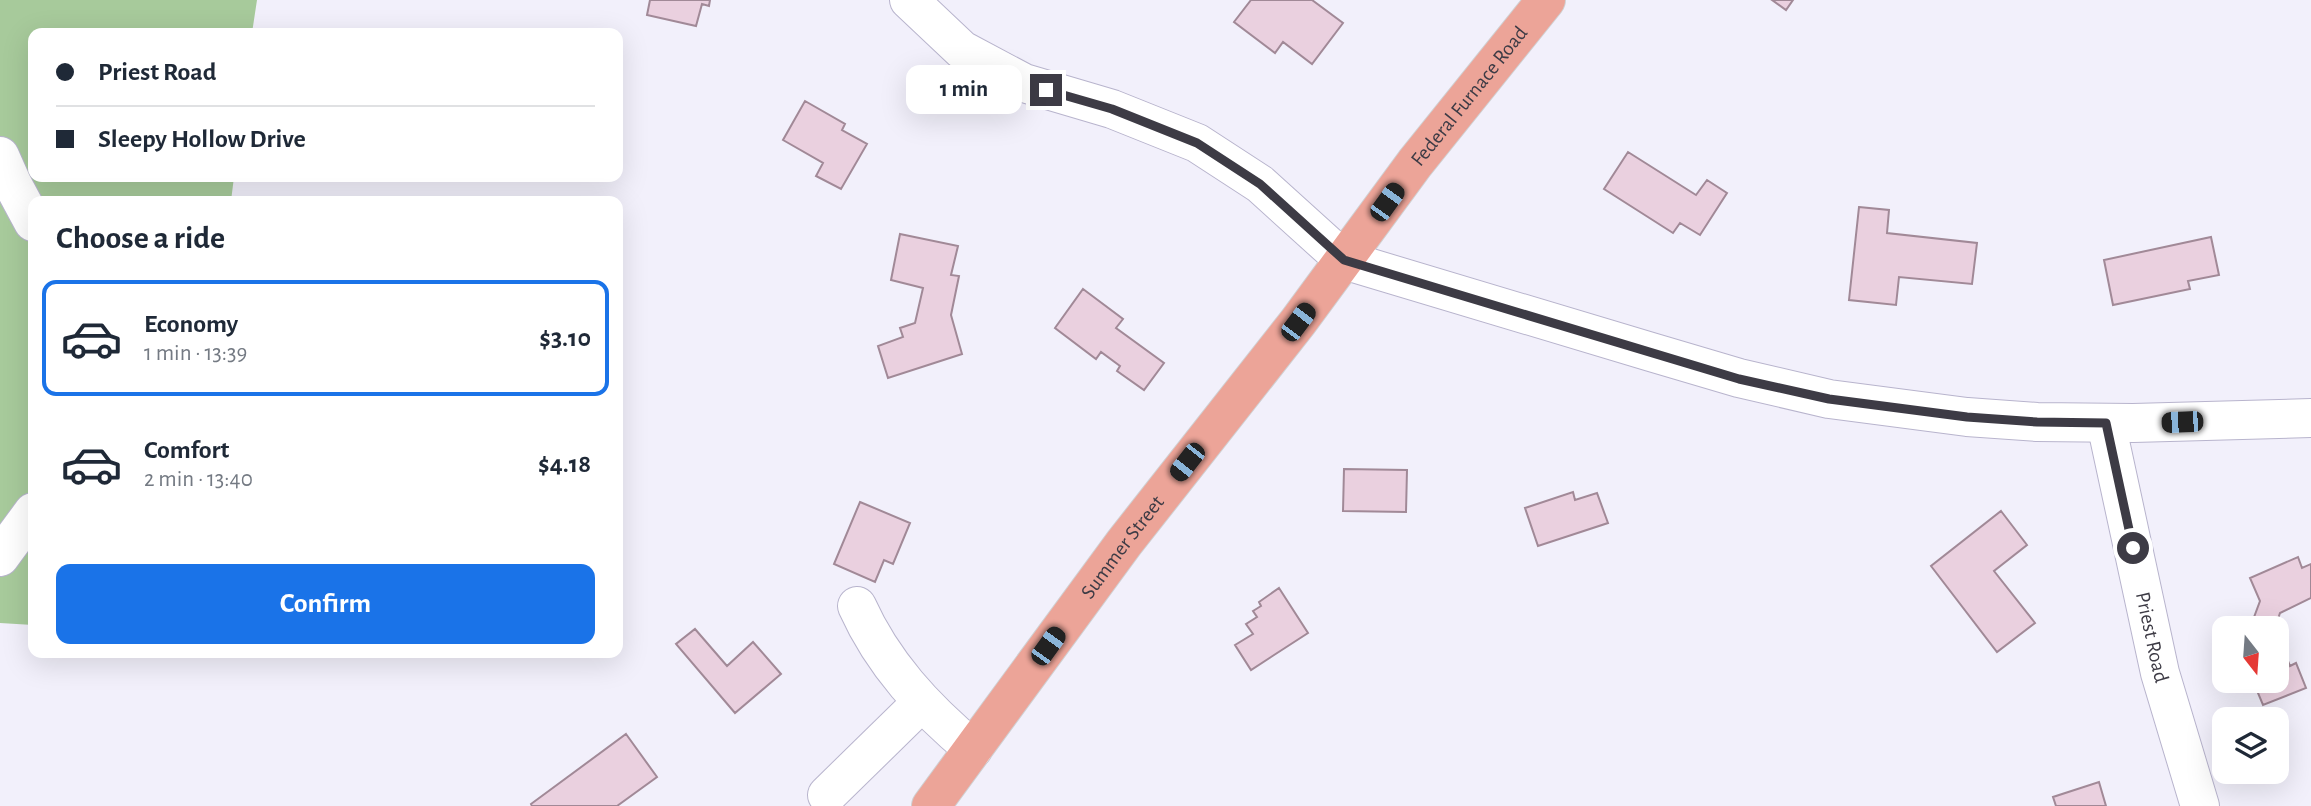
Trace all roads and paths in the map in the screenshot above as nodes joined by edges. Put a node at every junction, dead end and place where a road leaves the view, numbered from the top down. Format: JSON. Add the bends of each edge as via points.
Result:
{"nodes":[{"id":1,"x":909,"y":0,"type":"edge"},
{"id":2,"x":1546,"y":0,"type":"edge"},
{"id":3,"x":0,"y":156,"type":"edge"},
{"id":4,"x":28,"y":213,"type":"edge"},
{"id":5,"x":1344,"y":260,"type":"junction"},
{"id":6,"x":2311,"y":418,"type":"edge"},
{"id":7,"x":2106,"y":423,"type":"junction"},
{"id":8,"x":28,"y":519,"type":"edge"},
{"id":9,"x":0,"y":557,"type":"edge"},
{"id":10,"x":857,"y":606,"type":"dead end"},
{"id":11,"x":922,"y":702,"type":"junction"},
{"id":12,"x":973,"y":748,"type":"junction"},
{"id":13,"x":827,"y":795,"type":"dead end"},
{"id":14,"x":931,"y":806,"type":"edge"},
{"id":15,"x":2200,"y":806,"type":"edge"}],
"edges":[{"from":1,"to":5,"type":"street","via":[[962,50],[1024,83],[1112,109],[1197,143],[1260,184]]},
{"from":2,"to":5,"type":"main road","name":"Federal Furnace Road"},
{"from":3,"to":4,"type":"street"},
{"from":5,"to":7,"type":"street","via":[[1739,379],[1829,399],[1967,417]]},
{"from":5,"to":12,"type":"main road","name":"Summer Street","via":[[1124,542]]},
{"from":6,"to":7,"type":"street"},
{"from":7,"to":15,"type":"street","name":"Priest Road","via":[[2160,673]]},
{"from":8,"to":9,"type":"street"},
{"from":10,"to":11,"type":"street","via":[[890,665]]},
{"from":11,"to":12,"type":"street"},
{"from":11,"to":13,"type":"street"},
{"from":12,"to":14,"type":"main road","name":"Summer Street"}]}
